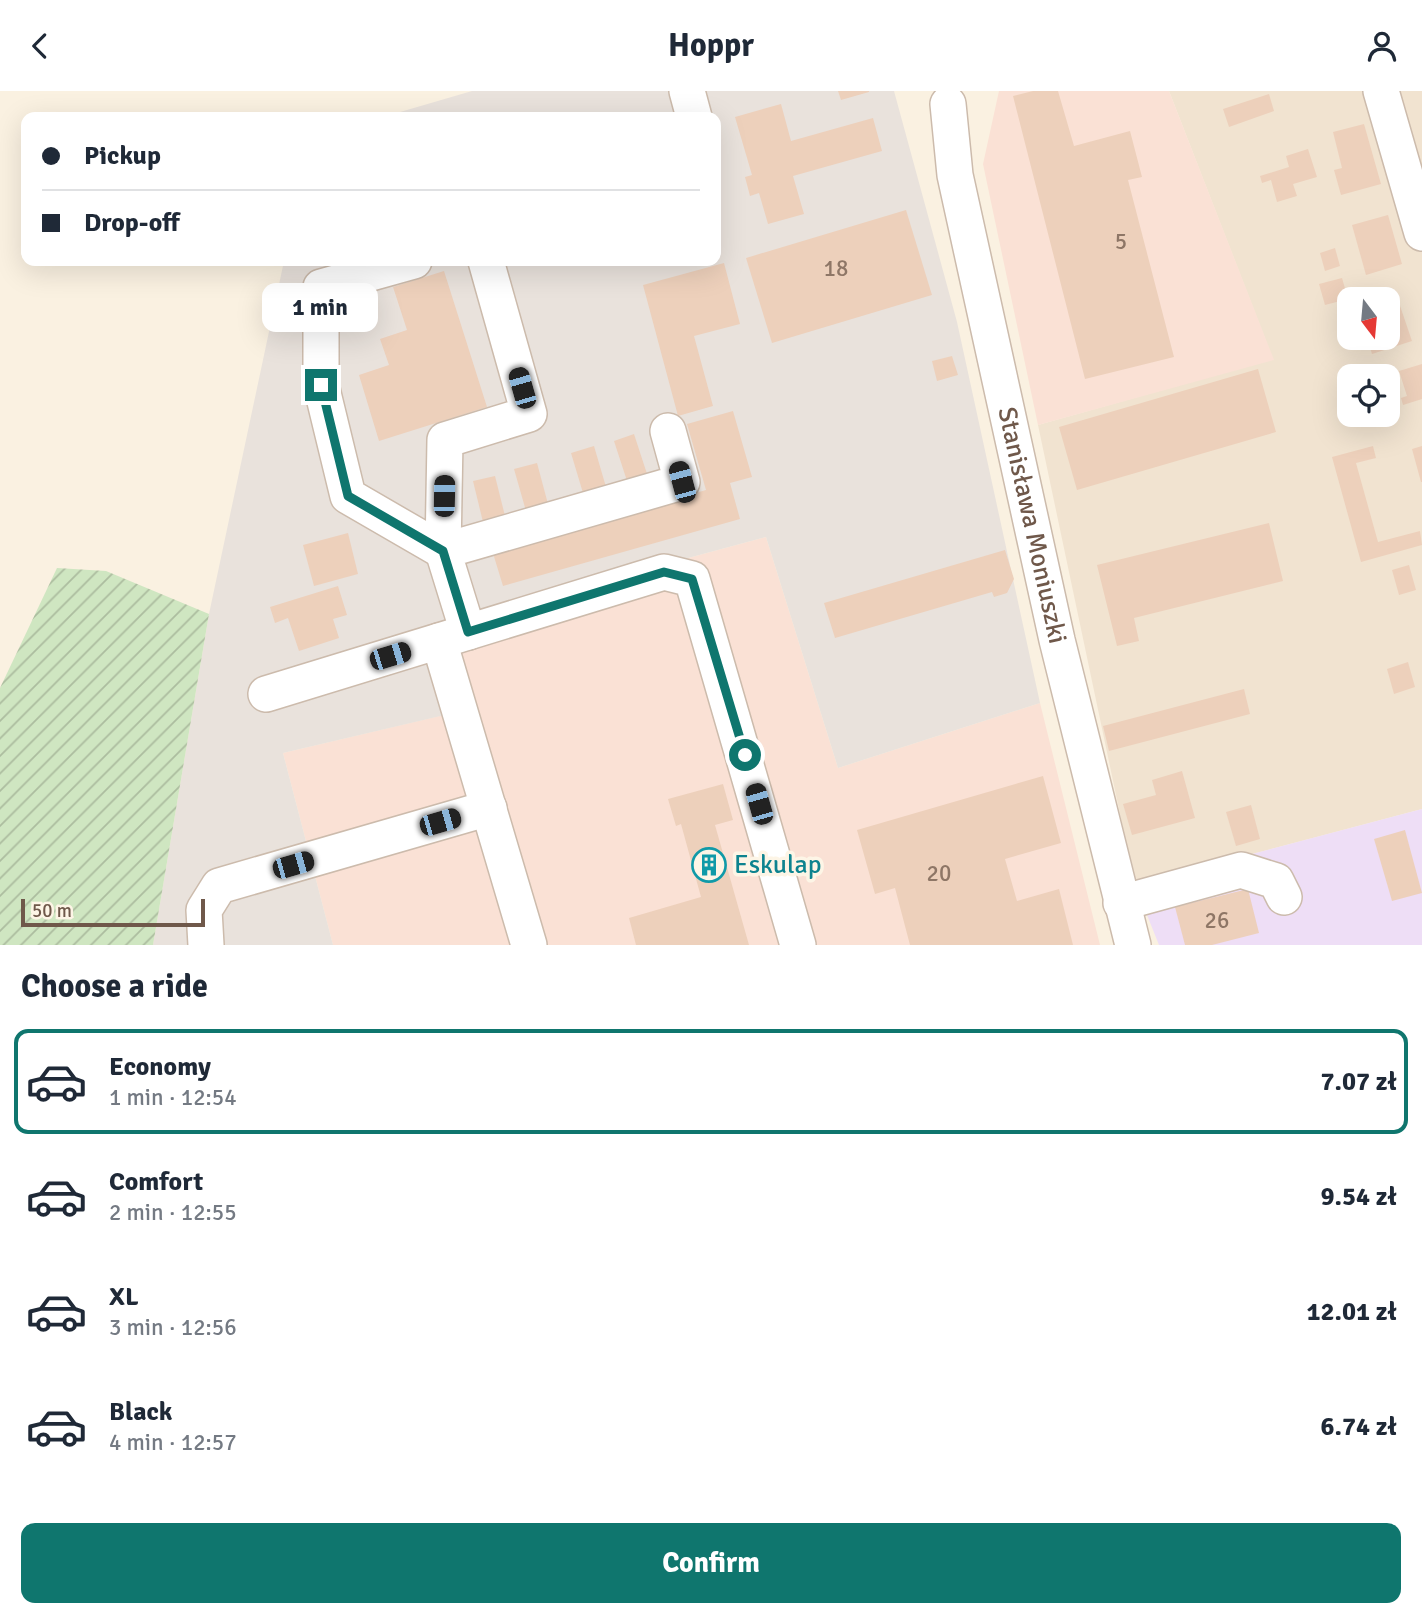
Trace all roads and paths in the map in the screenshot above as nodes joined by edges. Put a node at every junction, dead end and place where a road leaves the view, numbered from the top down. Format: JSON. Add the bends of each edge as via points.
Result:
{"nodes":[{"id":1,"x":687,"y":91,"type":"edge"},
{"id":2,"x":1381,"y":91,"type":"edge"},
{"id":3,"x":945,"y":95,"type":"edge"},
{"id":4,"x":693,"y":112,"type":"edge"},
{"id":5,"x":1422,"y":233,"type":"edge"},
{"id":6,"x":396,"y":266,"type":"edge"},
{"id":7,"x":487,"y":266,"type":"edge"},
{"id":8,"x":668,"y":431,"type":"dead end"},
{"id":9,"x":443,"y":551,"type":"junction"},
{"id":10,"x":454,"y":636,"type":"junction"},
{"id":11,"x":266,"y":694,"type":"dead end"},
{"id":12,"x":489,"y":808,"type":"junction"},
{"id":13,"x":1283,"y":897,"type":"dead end"},
{"id":14,"x":1121,"y":903,"type":"junction"},
{"id":15,"x":206,"y":945,"type":"edge"},
{"id":16,"x":529,"y":945,"type":"edge"},
{"id":17,"x":798,"y":945,"type":"edge"},
{"id":18,"x":1133,"y":945,"type":"edge"}],
"edges":[{"from":1,"to":4,"type":"street"},
{"from":2,"to":5,"type":"street"},
{"from":3,"to":14,"type":"street","name":"Stanisława Moniuszki","via":[[955,175],[1057,640]]},
{"from":6,"to":9,"type":"street","via":[[321,287],[321,385],[348,496]]},
{"from":7,"to":9,"type":"street","via":[[529,414],[445,440]]},
{"from":8,"to":9,"type":"street","via":[[682,482]]},
{"from":9,"to":10,"type":"street"},
{"from":10,"to":11,"type":"street"},
{"from":10,"to":12,"type":"street"},
{"from":10,"to":17,"type":"street","via":[[664,572],[692,579]]},
{"from":12,"to":15,"type":"street","via":[[219,886],[204,910]]},
{"from":12,"to":16,"type":"street"},
{"from":13,"to":14,"type":"street","via":[[1276,881],[1241,870]]},
{"from":14,"to":18,"type":"street","name":"Stanisława Moniuszki"}]}
